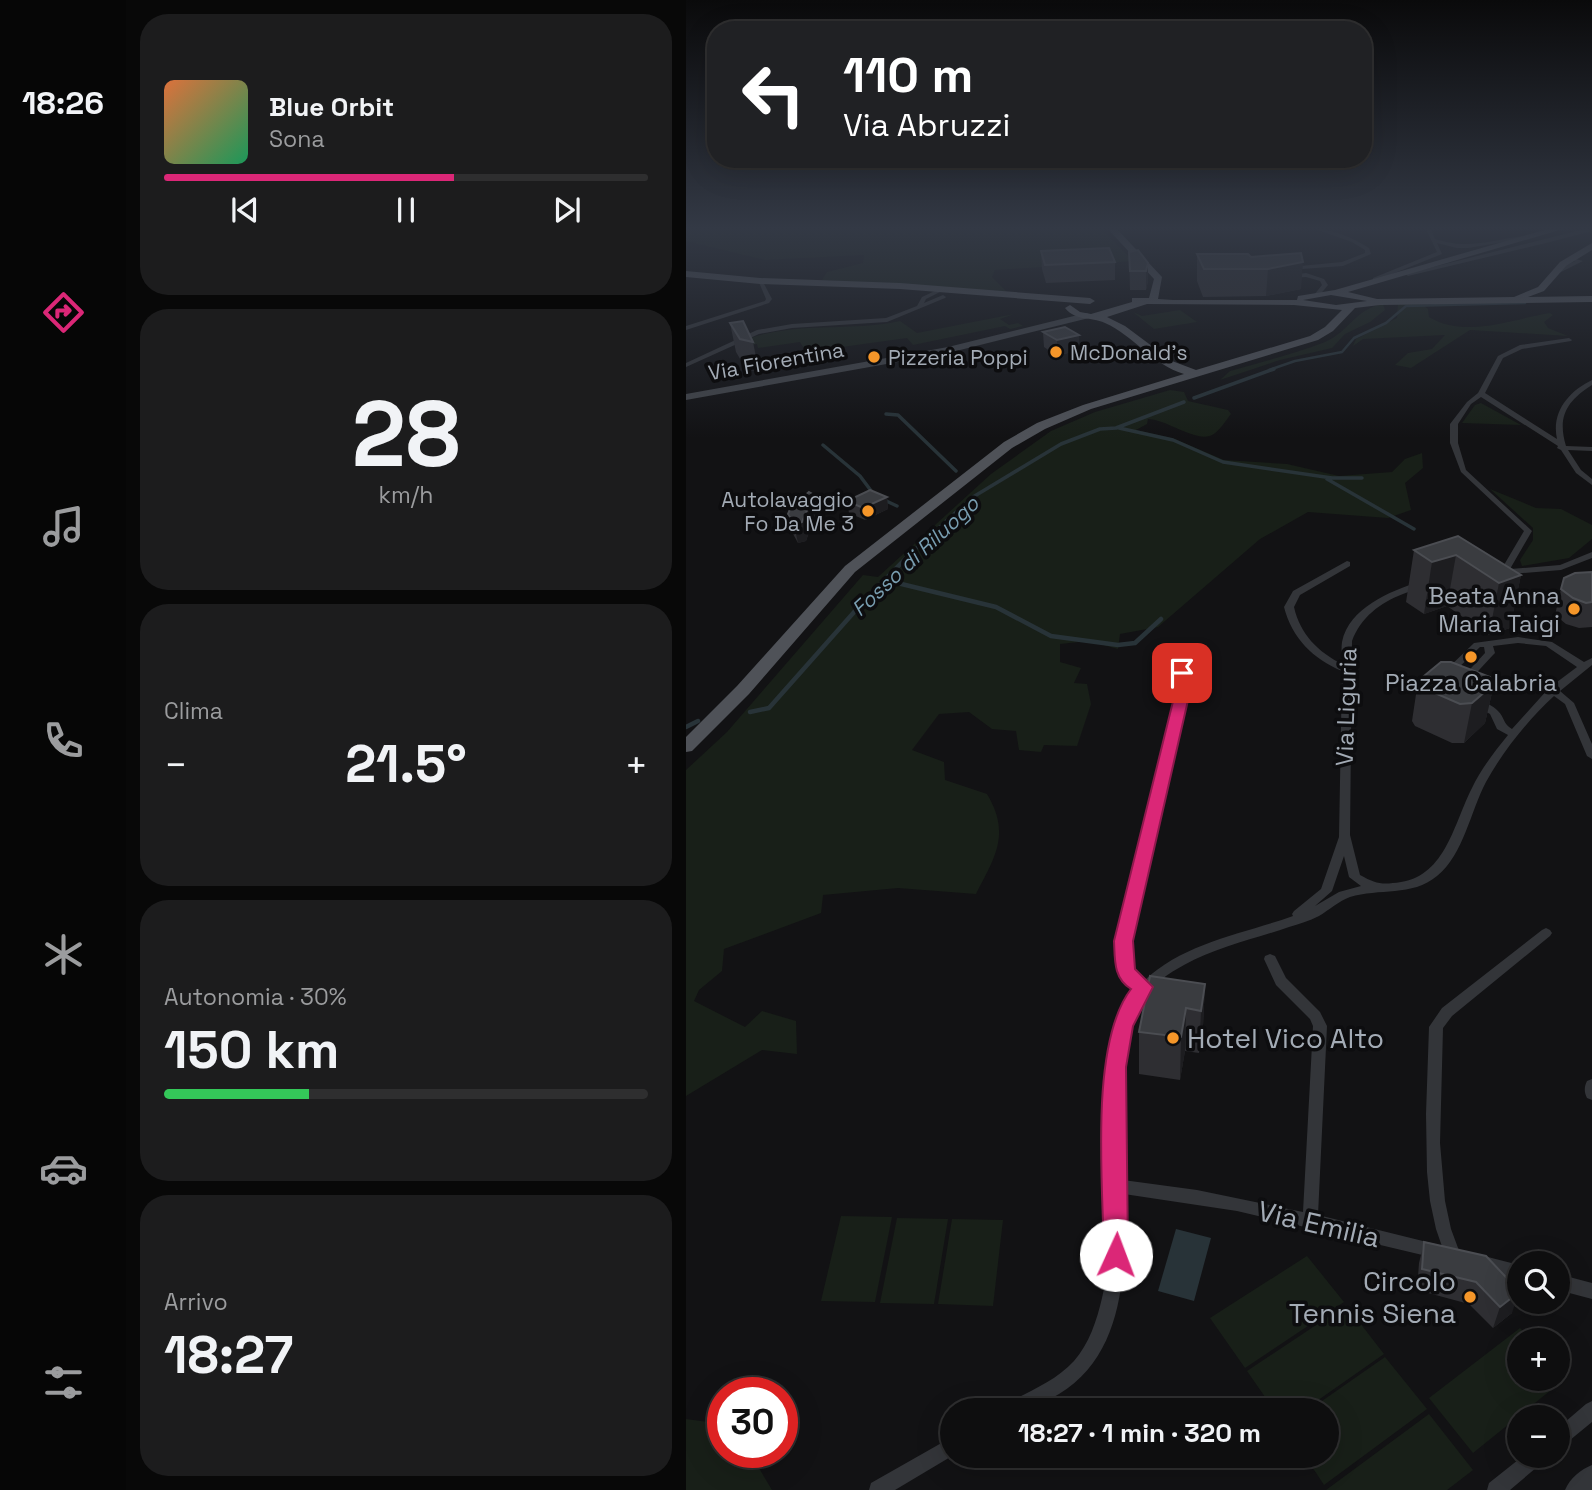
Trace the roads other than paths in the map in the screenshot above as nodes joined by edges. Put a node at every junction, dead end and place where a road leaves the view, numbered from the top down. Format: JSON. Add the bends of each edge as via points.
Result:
{"nodes":[{"id":1,"x":769,"y":299,"type":"edge"},
{"id":2,"x":922,"y":299,"type":"edge"},
{"id":3,"x":934,"y":299,"type":"edge"},
{"id":4,"x":1018,"y":299,"type":"edge"},
{"id":5,"x":1030,"y":299,"type":"edge"},
{"id":6,"x":1141,"y":299,"type":"edge"},
{"id":7,"x":1147,"y":299,"type":"edge"},
{"id":8,"x":1163,"y":299,"type":"edge"},
{"id":9,"x":1293,"y":299,"type":"edge"},
{"id":10,"x":1320,"y":299,"type":"edge"},
{"id":11,"x":1347,"y":299,"type":"edge"},
{"id":12,"x":1355,"y":299,"type":"edge"},
{"id":13,"x":1492,"y":299,"type":"edge"},
{"id":14,"x":1499,"y":299,"type":"edge"},
{"id":15,"x":1098,"y":302,"type":"junction"},
{"id":16,"x":1355,"y":302,"type":"junction"},
{"id":17,"x":1173,"y":303,"type":"junction"},
{"id":18,"x":1329,"y":308,"type":"junction"},
{"id":19,"x":917,"y":309,"type":"junction"},
{"id":20,"x":1071,"y":310,"type":"junction"},
{"id":21,"x":1113,"y":314,"type":"junction"},
{"id":22,"x":1090,"y":316,"type":"junction"},
{"id":23,"x":1339,"y":317,"type":"junction"},
{"id":24,"x":686,"y":328,"type":"edge"},
{"id":25,"x":1037,"y":329,"type":"junction"},
{"id":26,"x":1569,"y":340,"type":"dead end"},
{"id":27,"x":686,"y":365,"type":"edge"},
{"id":28,"x":1173,"y":374,"type":"junction"},
{"id":29,"x":1592,"y":382,"type":"edge"},
{"id":30,"x":1481,"y":394,"type":"junction"},
{"id":31,"x":686,"y":397,"type":"edge"},
{"id":32,"x":1561,"y":446,"type":"junction"},
{"id":33,"x":1592,"y":449,"type":"edge"},
{"id":34,"x":1592,"y":483,"type":"edge"},
{"id":35,"x":1592,"y":555,"type":"edge"},
{"id":36,"x":1347,"y":564,"type":"dead end"},
{"id":37,"x":1504,"y":573,"type":"junction"},
{"id":38,"x":1493,"y":574,"type":"edge"},
{"id":39,"x":1427,"y":582,"type":"edge"},
{"id":40,"x":1488,"y":643,"type":"junction"},
{"id":41,"x":1588,"y":664,"type":"edge"},
{"id":42,"x":1345,"y":669,"type":"junction"},
{"id":43,"x":1187,"y":674,"type":"dead end"},
{"id":44,"x":1459,"y":690,"type":"junction"},
{"id":45,"x":1553,"y":690,"type":"junction"},
{"id":46,"x":1515,"y":734,"type":"junction"},
{"id":47,"x":686,"y":747,"type":"edge"},
{"id":48,"x":1592,"y":757,"type":"edge"},
{"id":49,"x":1344,"y":835,"type":"junction"},
{"id":50,"x":1383,"y":890,"type":"junction"},
{"id":51,"x":1283,"y":923,"type":"junction"},
{"id":52,"x":1546,"y":933,"type":"dead end"},
{"id":53,"x":1270,"y":959,"type":"dead end"},
{"id":54,"x":1143,"y":987,"type":"junction"},
{"id":55,"x":1592,"y":1085,"type":"edge"},
{"id":56,"x":1591,"y":1094,"type":"edge"},
{"id":57,"x":1116,"y":1186,"type":"junction"},
{"id":58,"x":1310,"y":1220,"type":"junction"},
{"id":59,"x":1453,"y":1256,"type":"junction"},
{"id":60,"x":1507,"y":1270,"type":"edge"},
{"id":61,"x":1570,"y":1285,"type":"edge"},
{"id":62,"x":1592,"y":1291,"type":"edge"},
{"id":63,"x":1032,"y":1398,"type":"edge"},
{"id":64,"x":1592,"y":1410,"type":"edge"},
{"id":65,"x":1570,"y":1429,"type":"edge"},
{"id":66,"x":940,"y":1453,"type":"edge"},
{"id":67,"x":1523,"y":1468,"type":"edge"},
{"id":68,"x":1592,"y":1477,"type":"edge"},
{"id":69,"x":878,"y":1490,"type":"edge"},
{"id":70,"x":1496,"y":1490,"type":"edge"},
{"id":71,"x":1577,"y":1490,"type":"edge"}],
"edges":[{"from":1,"to":24,"type":"street"},
{"from":2,"to":19,"type":"street"},
{"from":3,"to":19,"type":"street"},
{"from":4,"to":20,"type":"main road","via":[[1043,300]]},
{"from":5,"to":15,"type":"main road"},
{"from":6,"to":15,"type":"main road"},
{"from":7,"to":21,"type":"main road"},
{"from":8,"to":17,"type":"main road"},
{"from":9,"to":17,"type":"main road"},
{"from":10,"to":18,"type":"main road"},
{"from":11,"to":16,"type":"main road"},
{"from":12,"to":16,"type":"street"},
{"from":13,"to":16,"type":"main road"},
{"from":14,"to":16,"type":"main road"},
{"from":15,"to":20,"type":"main road","name":"Via Fiorentina"},
{"from":15,"to":21,"type":"main road","via":[[1114,307]]},
{"from":16,"to":18,"type":"main road"},
{"from":16,"to":23,"type":"main road"},
{"from":17,"to":21,"type":"main road"},
{"from":18,"to":23,"type":"main road"},
{"from":19,"to":27,"type":"street","via":[[867,324],[762,331]]},
{"from":20,"to":22,"type":"main road"},
{"from":20,"to":25,"type":"main road","name":"Via Fiorentina","via":[[1058,322]]},
{"from":21,"to":22,"type":"main road"},
{"from":21,"to":28,"type":"main road"},
{"from":22,"to":25,"type":"main road","name":"Via Fiorentina"},
{"from":23,"to":28,"type":"main road","via":[[1314,338],[1196,374]]},
{"from":25,"to":31,"type":"main road","name":"Via Fiorentina","via":[[948,350]]},
{"from":26,"to":30,"type":"street","via":[[1505,353]]},
{"from":28,"to":47,"type":"main road","via":[[1064,416],[980,465],[850,569]]},
{"from":29,"to":32,"type":"street","via":[[1564,406]]},
{"from":30,"to":32,"type":"street"},
{"from":30,"to":37,"type":"street","via":[[1454,425],[1455,450],[1464,470],[1528,531]]},
{"from":32,"to":33,"type":"street"},
{"from":32,"to":34,"type":"street","via":[[1572,466]]},
{"from":35,"to":37,"type":"street","via":[[1561,566]]},
{"from":36,"to":42,"type":"street","via":[[1299,591],[1289,607],[1296,627],[1314,650]]},
{"from":37,"to":38,"type":"street"},
{"from":39,"to":42,"type":"street","name":"Via Liguria","via":[[1393,594],[1364,614],[1349,636]]},
{"from":40,"to":41,"type":"street","via":[[1545,642]]},
{"from":40,"to":44,"type":"street","via":[[1490,653]]},
{"from":40,"to":44,"type":"street","via":[[1475,645],[1449,673]]},
{"from":41,"to":45,"type":"street"},
{"from":42,"to":49,"type":"street","name":"Via Liguria"},
{"from":43,"to":54,"type":"street","via":[[1123,941],[1125,970]]},
{"from":44,"to":46,"type":"street","via":[[1494,712],[1501,727]]},
{"from":45,"to":46,"type":"street"},
{"from":45,"to":48,"type":"street","via":[[1569,703]]},
{"from":46,"to":50,"type":"street","via":[[1480,783],[1436,871],[1402,887]]},
{"from":49,"to":50,"type":"street","name":"Via Liguria","via":[[1357,879]]},
{"from":49,"to":51,"type":"street","name":"Via Liguria","via":[[1324,894]]},
{"from":50,"to":51,"type":"street","via":[[1348,893],[1310,915]]},
{"from":51,"to":54,"type":"street","via":[[1205,952]]},
{"from":52,"to":59,"type":"street","via":[[1447,1012],[1436,1027],[1433,1183],[1437,1211]]},
{"from":53,"to":58,"type":"street","via":[[1281,981],[1320,1026]]},
{"from":54,"to":57,"type":"street","via":[[1127,1013],[1117,1056],[1113,1115]]},
{"from":55,"to":56,"type":"street"},
{"from":57,"to":58,"type":"street","name":"Via Emilia"},
{"from":57,"to":63,"type":"street","via":[[1113,1279],[1097,1342],[1070,1375]]},
{"from":58,"to":59,"type":"street","name":"Via Emilia"},
{"from":59,"to":60,"type":"street","name":"Via Emilia"},
{"from":61,"to":62,"type":"street"},
{"from":64,"to":65,"type":"street"},
{"from":66,"to":69,"type":"street"},
{"from":67,"to":70,"type":"street"},
{"from":68,"to":71,"type":"street"}]}
